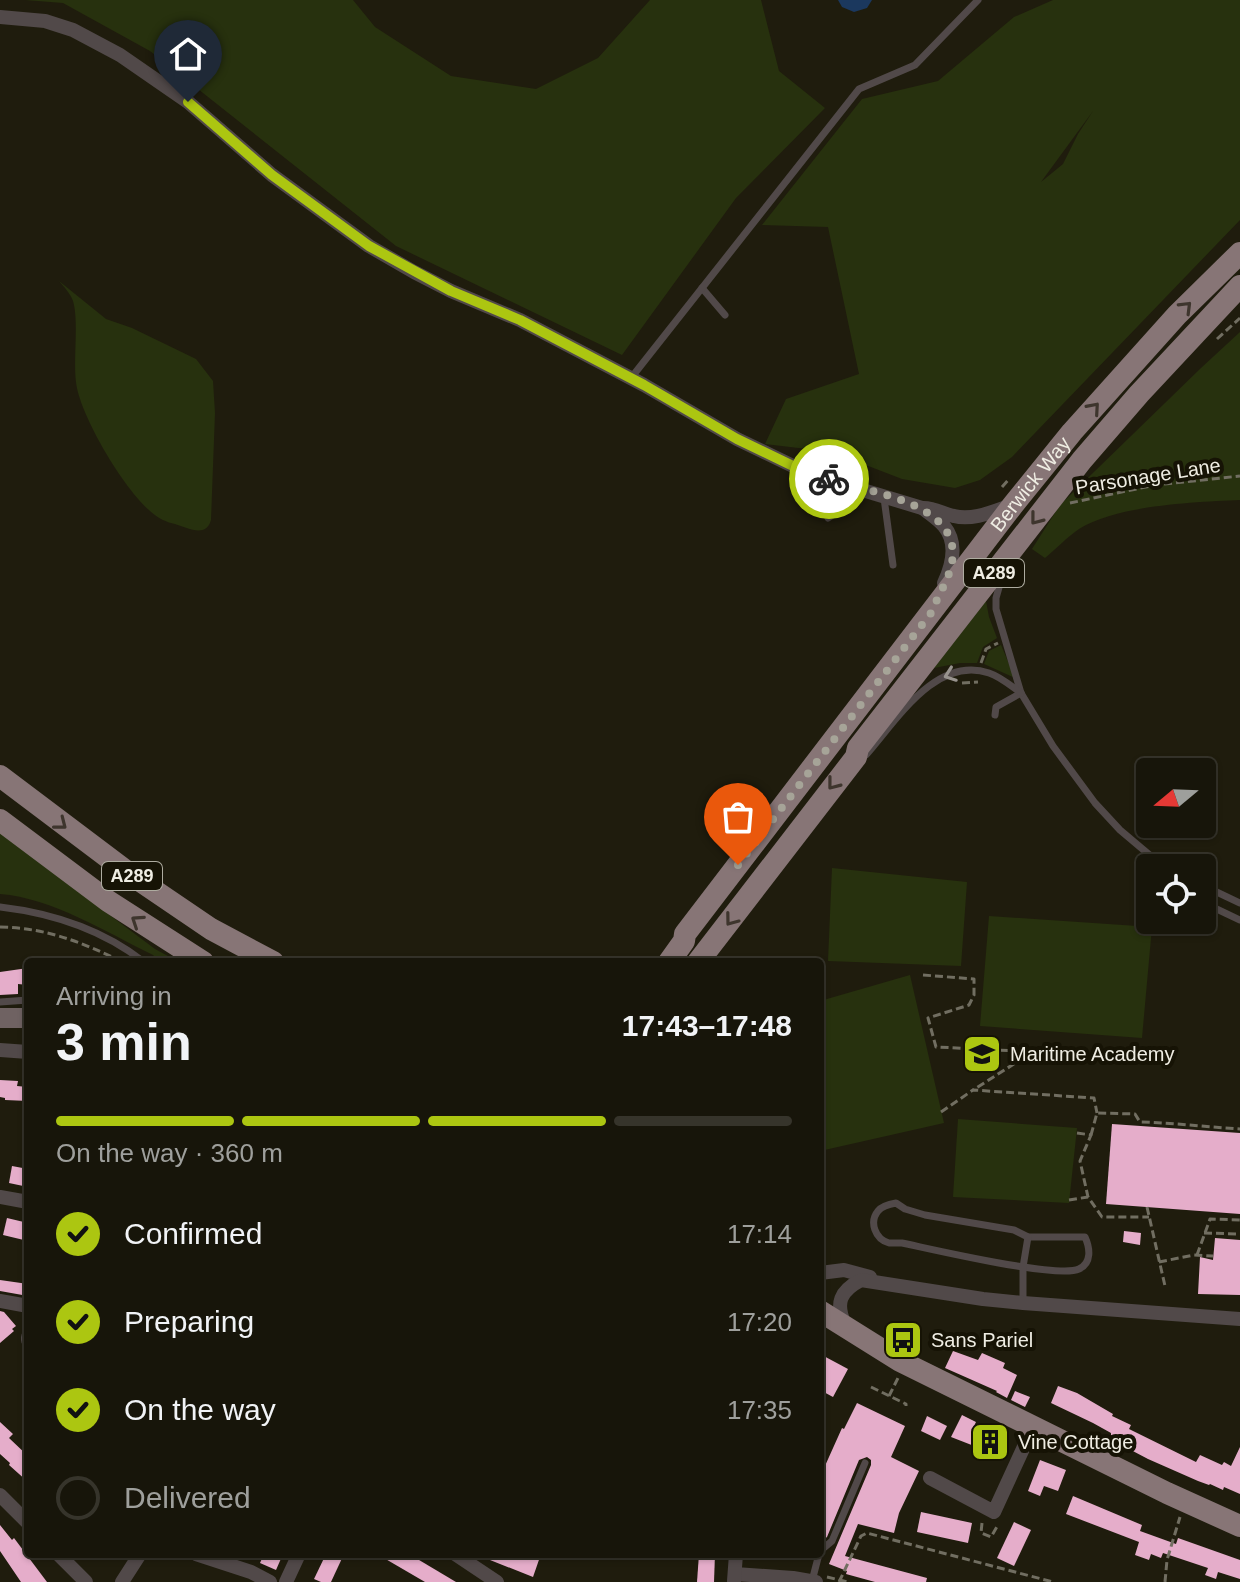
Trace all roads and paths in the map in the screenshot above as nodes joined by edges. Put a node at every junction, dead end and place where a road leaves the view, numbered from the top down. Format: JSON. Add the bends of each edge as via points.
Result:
{"nodes":[{"id":1,"x":978,"y":0,"type":"edge"},
{"id":2,"x":0,"y":17,"type":"edge"},
{"id":3,"x":1240,"y":253,"type":"edge"},
{"id":4,"x":1240,"y":286,"type":"edge"},
{"id":5,"x":702,"y":288,"type":"junction"},
{"id":6,"x":1240,"y":303,"type":"edge"},
{"id":7,"x":725,"y":315,"type":"dead end"},
{"id":8,"x":1159,"y":372,"type":"junction"},
{"id":9,"x":631,"y":378,"type":"junction"},
{"id":10,"x":1240,"y":476,"type":"edge"},
{"id":11,"x":864,"y":490,"type":"junction"},
{"id":12,"x":884,"y":495,"type":"junction"},
{"id":13,"x":1013,"y":505,"type":"junction"},
{"id":14,"x":1060,"y":505,"type":"dead end"},
{"id":15,"x":922,"y":508,"type":"junction"},
{"id":16,"x":828,"y":518,"type":"dead end"},
{"id":17,"x":1010,"y":552,"type":"junction"},
{"id":18,"x":893,"y":565,"type":"dead end"},
{"id":19,"x":931,"y":613,"type":"junction"},
{"id":20,"x":999,"y":643,"type":"dead end"},
{"id":21,"x":981,"y":662,"type":"dead end"},
{"id":22,"x":1021,"y":693,"type":"junction"},
{"id":23,"x":995,"y":715,"type":"dead end"},
{"id":24,"x":856,"y":757,"type":"junction"},
{"id":25,"x":0,"y":776,"type":"edge"},
{"id":26,"x":755,"y":805,"type":"dead end"},
{"id":27,"x":773,"y":819,"type":"junction"},
{"id":28,"x":0,"y":820,"type":"edge"},
{"id":29,"x":1148,"y":854,"type":"edge"},
{"id":30,"x":1216,"y":892,"type":"edge"},
{"id":31,"x":1240,"y":903,"type":"edge"},
{"id":32,"x":0,"y":907,"type":"edge"},
{"id":33,"x":1216,"y":909,"type":"edge"},
{"id":34,"x":1240,"y":920,"type":"edge"},
{"id":35,"x":0,"y":927,"type":"edge"},
{"id":36,"x":685,"y":934,"type":"junction"},
{"id":37,"x":114,"y":958,"type":"edge"},
{"id":38,"x":139,"y":958,"type":"edge"},
{"id":39,"x":197,"y":958,"type":"edge"},
{"id":40,"x":265,"y":958,"type":"edge"},
{"id":41,"x":660,"y":958,"type":"edge"},
{"id":42,"x":672,"y":958,"type":"edge"},
{"id":43,"x":701,"y":958,"type":"edge"},
{"id":44,"x":923,"y":975,"type":"dead end"},
{"id":45,"x":24,"y":1000,"type":"edge"},
{"id":46,"x":0,"y":1002,"type":"edge"},
{"id":47,"x":0,"y":1018,"type":"edge"},
{"id":48,"x":24,"y":1018,"type":"edge"},
{"id":49,"x":0,"y":1050,"type":"edge"},
{"id":50,"x":24,"y":1052,"type":"edge"},
{"id":51,"x":973,"y":1090,"type":"junction"},
{"id":52,"x":941,"y":1112,"type":"dead end"},
{"id":53,"x":1097,"y":1113,"type":"junction"},
{"id":54,"x":1240,"y":1129,"type":"edge"},
{"id":55,"x":1077,"y":1133,"type":"dead end"},
{"id":56,"x":1091,"y":1135,"type":"junction"},
{"id":57,"x":0,"y":1197,"type":"edge"},
{"id":58,"x":1088,"y":1197,"type":"junction"},
{"id":59,"x":1069,"y":1200,"type":"dead end"},
{"id":60,"x":24,"y":1201,"type":"edge"},
{"id":61,"x":1147,"y":1207,"type":"dead end"},
{"id":62,"x":1149,"y":1217,"type":"junction"},
{"id":63,"x":1240,"y":1220,"type":"edge"},
{"id":64,"x":1204,"y":1233,"type":"junction"},
{"id":65,"x":1240,"y":1234,"type":"edge"},
{"id":66,"x":1028,"y":1237,"type":"junction"},
{"id":67,"x":1197,"y":1255,"type":"junction"},
{"id":68,"x":1213,"y":1256,"type":"dead end"},
{"id":69,"x":1159,"y":1262,"type":"junction"},
{"id":70,"x":1023,"y":1267,"type":"junction"},
{"id":71,"x":824,"y":1272,"type":"edge"},
{"id":72,"x":890,"y":1283,"type":"junction"},
{"id":73,"x":1165,"y":1286,"type":"dead end"},
{"id":74,"x":0,"y":1301,"type":"edge"},
{"id":75,"x":1023,"y":1303,"type":"junction"},
{"id":76,"x":24,"y":1305,"type":"edge"},
{"id":77,"x":824,"y":1314,"type":"edge"},
{"id":78,"x":1240,"y":1319,"type":"edge"},
{"id":79,"x":847,"y":1329,"type":"junction"},
{"id":80,"x":901,"y":1373,"type":"dead end"},
{"id":81,"x":871,"y":1387,"type":"dead end"},
{"id":82,"x":889,"y":1396,"type":"junction"},
{"id":83,"x":906,"y":1406,"type":"dead end"},
{"id":84,"x":1033,"y":1427,"type":"junction"},
{"id":85,"x":865,"y":1463,"type":"dead end"},
{"id":86,"x":930,"y":1478,"type":"dead end"},
{"id":87,"x":0,"y":1495,"type":"edge"},
{"id":88,"x":974,"y":1502,"type":"junction"},
{"id":89,"x":1174,"y":1510,"type":"dead end"},
{"id":90,"x":1002,"y":1515,"type":"dead end"},
{"id":91,"x":24,"y":1519,"type":"edge"},
{"id":92,"x":1240,"y":1526,"type":"edge"},
{"id":93,"x":824,"y":1548,"type":"edge"},
{"id":94,"x":62,"y":1558,"type":"edge"},
{"id":95,"x":139,"y":1558,"type":"edge"},
{"id":96,"x":208,"y":1558,"type":"edge"},
{"id":97,"x":297,"y":1558,"type":"edge"},
{"id":98,"x":462,"y":1558,"type":"edge"},
{"id":99,"x":736,"y":1558,"type":"edge"},
{"id":100,"x":818,"y":1558,"type":"edge"},
{"id":101,"x":735,"y":1578,"type":"edge"},
{"id":102,"x":86,"y":1582,"type":"edge"},
{"id":103,"x":122,"y":1582,"type":"edge"},
{"id":104,"x":270,"y":1582,"type":"edge"},
{"id":105,"x":286,"y":1582,"type":"edge"},
{"id":106,"x":497,"y":1582,"type":"edge"},
{"id":107,"x":814,"y":1582,"type":"edge"},
{"id":108,"x":839,"y":1582,"type":"edge"},
{"id":109,"x":1053,"y":1582,"type":"edge"},
{"id":110,"x":1165,"y":1582,"type":"edge"}],
"edges":[{"from":1,"to":5,"type":"lane","via":[[915,65],[859,89]]},
{"from":2,"to":9,"type":"street","via":[[45,21],[120,55],[188,102],[272,175],[369,246]]},
{"from":13,"to":3,"type":"main road","name":"Berwick Way","number":"A289","one_way":true,"via":[[1134,362]]},
{"from":4,"to":8,"type":"main road","name":"Berwick Way","number":"A289"},
{"from":5,"to":7,"type":"lane"},
{"from":5,"to":9,"type":"lane"},
{"from":6,"to":8,"type":"main road","number":"A289"},
{"from":8,"to":17,"type":"main road","name":"Berwick Way","number":"A289","one_way":true},
{"from":9,"to":11,"type":"street","via":[[751,446]]},
{"from":10,"to":14,"type":"path","name":"Parsonage Lane","via":[[1155,485]]},
{"from":11,"to":12,"type":"street"},
{"from":11,"to":16,"type":"lane"},
{"from":12,"to":15,"type":"street"},
{"from":12,"to":18,"type":"lane"},
{"from":13,"to":15,"type":"street","via":[[964,517]]},
{"from":13,"to":19,"type":"main road","name":"Berwick Way","number":"A289"},
{"from":15,"to":19,"type":"street","via":[[946,527],[953,552]]},
{"from":17,"to":22,"type":"lane","via":[[996,609]]},
{"from":17,"to":24,"type":"main road","name":"Berwick Way","number":"A289"},
{"from":19,"to":27,"type":"main road","name":"Berwick Way","number":"A289"},
{"from":20,"to":21,"type":"path","via":[[986,649]]},
{"from":22,"to":23,"type":"lane","via":[[996,707]]},
{"from":22,"to":24,"type":"lane","one_way":true,"via":[[986,672],[952,672],[914,699],[866,755]]},
{"from":22,"to":29,"type":"lane","via":[[1095,803]]},
{"from":24,"to":43,"type":"main road","name":"Berwick Way","number":"A289","one_way":true},
{"from":25,"to":40,"type":"main road","number":"A289","one_way":true,"via":[[130,874],[211,929]]},
{"from":26,"to":27,"type":"lane"},
{"from":27,"to":36,"type":"main road","name":"Berwick Way","number":"A289"},
{"from":39,"to":28,"type":"main road","number":"A289","one_way":true,"via":[[108,901]]},
{"from":30,"to":31,"type":"lane"},
{"from":32,"to":38,"type":"lane","via":[[91,931]]},
{"from":33,"to":34,"type":"lane"},
{"from":35,"to":37,"type":"path","via":[[56,934]]},
{"from":36,"to":41,"type":"main road","number":"A289"},
{"from":36,"to":42,"type":"main road","name":"Berwick Way","number":"A289"},
{"from":44,"to":51,"type":"path","via":[[974,979],[969,1005],[928,1018],[936,1047],[1018,1051],[1023,1056]]},
{"from":45,"to":46,"type":"lane"},
{"from":47,"to":48,"type":"street"},
{"from":49,"to":50,"type":"street"},
{"from":51,"to":52,"type":"path"},
{"from":51,"to":53,"type":"path","via":[[1094,1098]]},
{"from":53,"to":54,"type":"path","via":[[1135,1114],[1140,1122]]},
{"from":53,"to":56,"type":"path"},
{"from":55,"to":56,"type":"path"},
{"from":56,"to":58,"type":"path","via":[[1080,1161]]},
{"from":57,"to":60,"type":"street"},
{"from":58,"to":59,"type":"path"},
{"from":58,"to":62,"type":"path","via":[[1102,1217]]},
{"from":61,"to":62,"type":"path"},
{"from":62,"to":69,"type":"path"},
{"from":63,"to":64,"type":"path","via":[[1210,1219]]},
{"from":64,"to":65,"type":"path"},
{"from":64,"to":67,"type":"path"},
{"from":66,"to":70,"type":"lane"},
{"from":66,"to":70,"type":"lane","via":[[1085,1237],[1090,1248],[1080,1269]]},
{"from":66,"to":70,"type":"lane","via":[[925,1215],[896,1203],[877,1212],[873,1224],[881,1239],[890,1243]]},
{"from":67,"to":68,"type":"path"},
{"from":67,"to":69,"type":"path"},
{"from":69,"to":73,"type":"path"},
{"from":70,"to":75,"type":"lane"},
{"from":71,"to":72,"type":"street","via":[[844,1270]]},
{"from":72,"to":75,"type":"street"},
{"from":72,"to":79,"type":"street","via":[[861,1280],[850,1286],[839,1309]]},
{"from":74,"to":76,"type":"street"},
{"from":75,"to":78,"type":"street"},
{"from":77,"to":79,"type":"main road"},
{"from":79,"to":84,"type":"main road"},
{"from":80,"to":82,"type":"path"},
{"from":81,"to":82,"type":"path"},
{"from":82,"to":83,"type":"path"},
{"from":84,"to":88,"type":"street","via":[[994,1512]]},
{"from":84,"to":92,"type":"main road"},
{"from":85,"to":93,"type":"lane","via":[[833,1539]]},
{"from":86,"to":88,"type":"street"},
{"from":87,"to":91,"type":"street"},
{"from":88,"to":90,"type":"path","via":[[982,1533],[993,1537]]},
{"from":89,"to":110,"type":"path","via":[[1181,1514]]},
{"from":94,"to":102,"type":"street"},
{"from":95,"to":103,"type":"street"},
{"from":96,"to":104,"type":"street"},
{"from":97,"to":105,"type":"street"},
{"from":98,"to":106,"type":"street"},
{"from":99,"to":101,"type":"street"},
{"from":100,"to":107,"type":"lane"},
{"from":101,"to":107,"type":"street"},
{"from":108,"to":109,"type":"path","via":[[867,1533]]}]}
